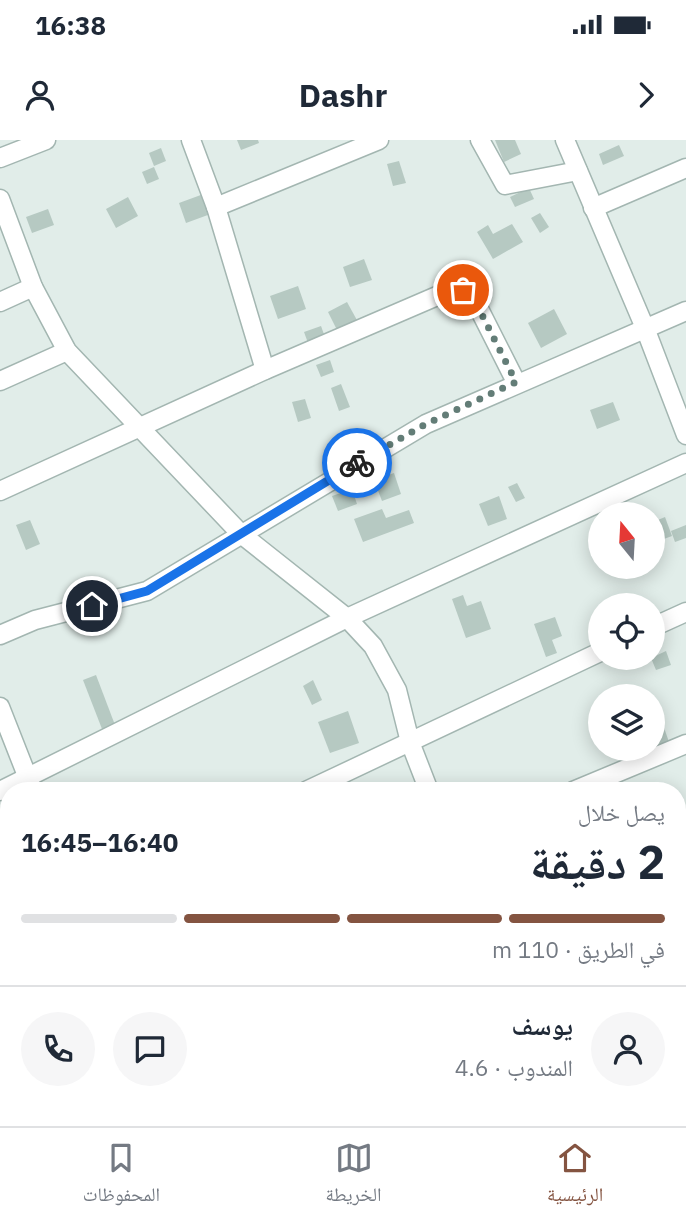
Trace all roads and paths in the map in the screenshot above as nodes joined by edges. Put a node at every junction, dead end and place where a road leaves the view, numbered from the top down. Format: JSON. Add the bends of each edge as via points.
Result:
{"nodes":[{"id":1,"x":46,"y":140,"type":"edge"},
{"id":2,"x":191,"y":140,"type":"edge"},
{"id":3,"x":379,"y":140,"type":"edge"},
{"id":4,"x":480,"y":140,"type":"edge"},
{"id":5,"x":565,"y":140,"type":"edge"},
{"id":6,"x":0,"y":158,"type":"edge"},
{"id":7,"x":686,"y":168,"type":"edge"},
{"id":8,"x":578,"y":171,"type":"junction"},
{"id":9,"x":0,"y":199,"type":"edge"},
{"id":10,"x":216,"y":208,"type":"junction"},
{"id":11,"x":593,"y":208,"type":"junction"},
{"id":12,"x":33,"y":287,"type":"junction"},
{"id":13,"x":0,"y":302,"type":"edge"},
{"id":14,"x":686,"y":311,"type":"edge"},
{"id":15,"x":645,"y":328,"type":"junction"},
{"id":16,"x":67,"y":351,"type":"junction"},
{"id":17,"x":265,"y":370,"type":"junction"},
{"id":18,"x":0,"y":381,"type":"edge"},
{"id":19,"x":516,"y":382,"type":"junction"},
{"id":20,"x":139,"y":428,"type":"junction"},
{"id":21,"x":686,"y":435,"type":"edge"},
{"id":22,"x":686,"y":463,"type":"edge"},
{"id":23,"x":0,"y":491,"type":"edge"},
{"id":24,"x":241,"y":534,"type":"junction"},
{"id":25,"x":686,"y":612,"type":"edge"},
{"id":26,"x":347,"y":618,"type":"junction"},
{"id":27,"x":665,"y":622,"type":"edge"},
{"id":28,"x":0,"y":635,"type":"edge"},
{"id":29,"x":588,"y":658,"type":"edge"},
{"id":30,"x":0,"y":707,"type":"edge"},
{"id":31,"x":410,"y":742,"type":"junction"},
{"id":32,"x":686,"y":744,"type":"edge"},
{"id":33,"x":29,"y":782,"type":"edge"},
{"id":34,"x":34,"y":782,"type":"edge"},
{"id":35,"x":325,"y":782,"type":"edge"},
{"id":36,"x":426,"y":782,"type":"edge"},
{"id":37,"x":595,"y":782,"type":"edge"}],
"edges":[{"from":1,"to":6,"type":"street"},
{"from":2,"to":10,"type":"street"},
{"from":3,"to":10,"type":"street"},
{"from":4,"to":8,"type":"street","via":[[505,185]]},
{"from":5,"to":8,"type":"street"},
{"from":7,"to":11,"type":"street"},
{"from":8,"to":11,"type":"street"},
{"from":9,"to":12,"type":"street"},
{"from":10,"to":17,"type":"street"},
{"from":11,"to":15,"type":"street"},
{"from":12,"to":13,"type":"street"},
{"from":12,"to":16,"type":"street"},
{"from":14,"to":15,"type":"street"},
{"from":15,"to":19,"type":"street"},
{"from":15,"to":21,"type":"street"},
{"from":16,"to":18,"type":"street"},
{"from":16,"to":20,"type":"street"},
{"from":17,"to":19,"type":"street","via":[[451,290],[463,290],[473,297]]},
{"from":17,"to":20,"type":"street"},
{"from":19,"to":24,"type":"street","via":[[415,430]]},
{"from":20,"to":23,"type":"street"},
{"from":20,"to":24,"type":"street"},
{"from":22,"to":26,"type":"street"},
{"from":24,"to":26,"type":"street"},
{"from":24,"to":28,"type":"street","via":[[147,591],[35,620]]},
{"from":25,"to":27,"type":"street"},
{"from":26,"to":31,"type":"street","via":[[386,668],[397,690]]},
{"from":26,"to":34,"type":"street"},
{"from":29,"to":31,"type":"street"},
{"from":30,"to":33,"type":"street"},
{"from":31,"to":35,"type":"street"},
{"from":31,"to":36,"type":"street"},
{"from":32,"to":37,"type":"street"}]}
